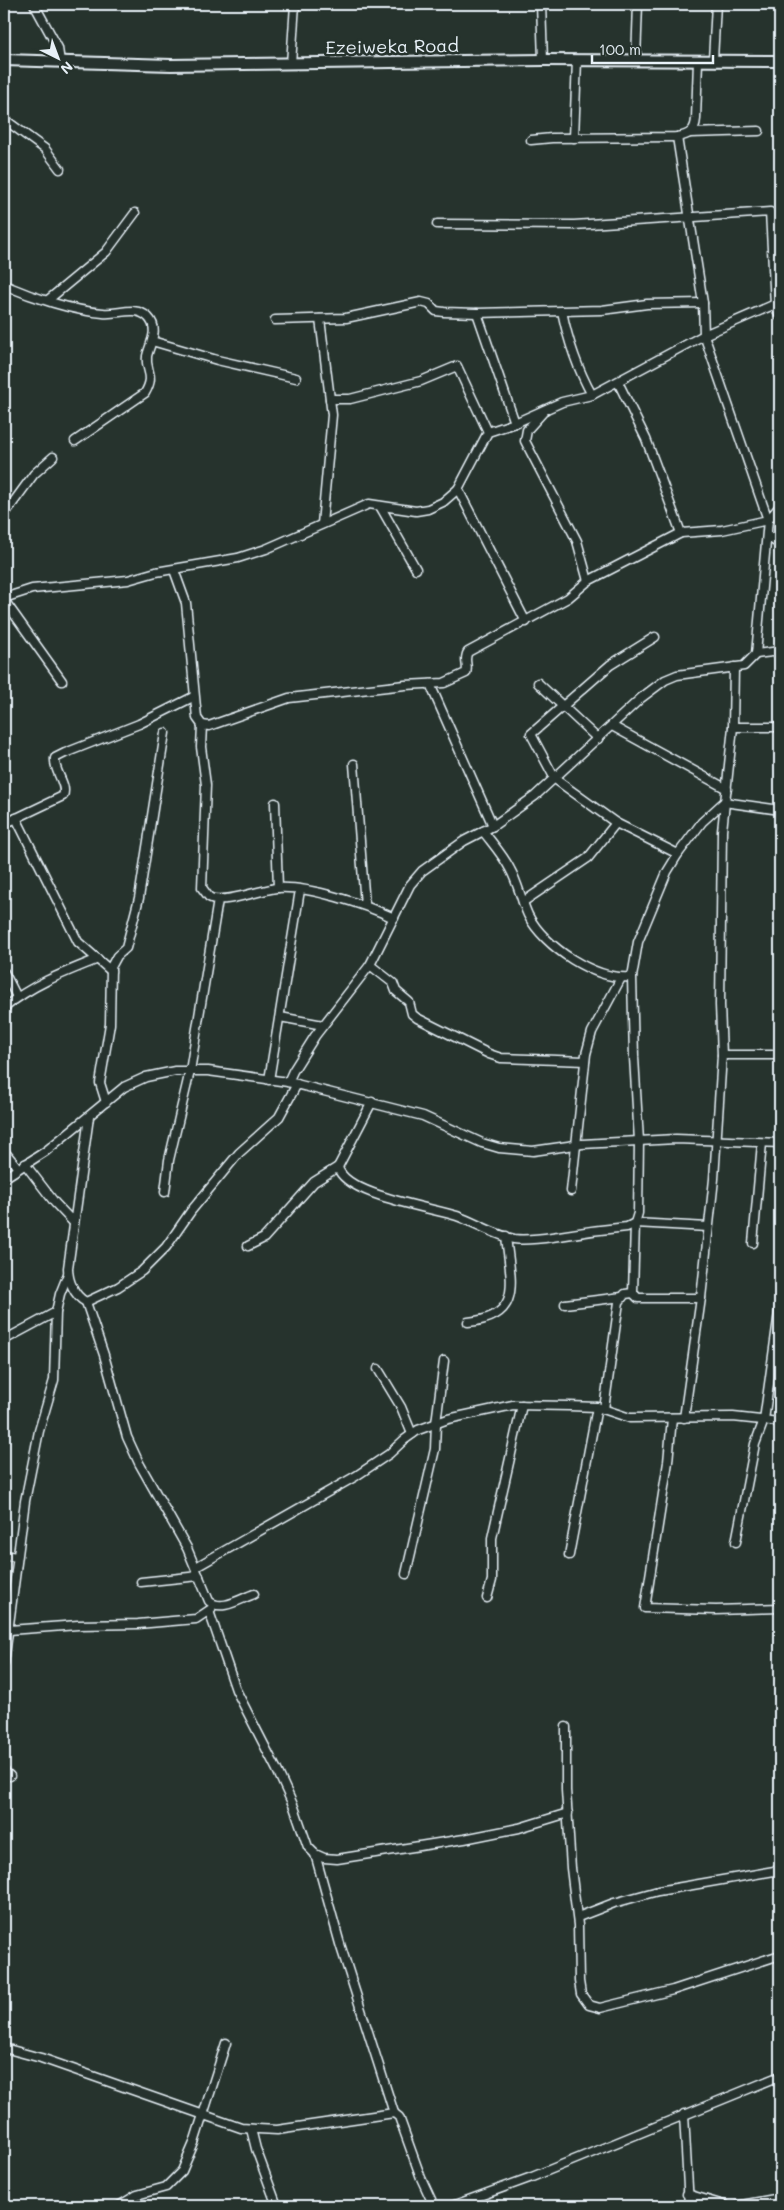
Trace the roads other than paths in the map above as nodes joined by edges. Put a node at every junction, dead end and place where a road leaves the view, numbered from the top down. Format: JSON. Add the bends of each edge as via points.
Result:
{"nodes":[{"id":1,"x":34,"y":4,"type":"edge"},
{"id":2,"x":295,"y":4,"type":"edge"},
{"id":3,"x":541,"y":4,"type":"edge"},
{"id":4,"x":638,"y":4,"type":"edge"},
{"id":5,"x":716,"y":4,"type":"edge"},
{"id":6,"x":4,"y":60,"type":"edge"},
{"id":7,"x":543,"y":60,"type":"junction"},
{"id":8,"x":577,"y":60,"type":"junction"},
{"id":9,"x":636,"y":60,"type":"junction"},
{"id":10,"x":698,"y":60,"type":"junction"},
{"id":11,"x":714,"y":60,"type":"junction"},
{"id":12,"x":780,"y":61,"type":"edge"},
{"id":13,"x":60,"y":62,"type":"junction"},
{"id":14,"x":291,"y":64,"type":"junction"},
{"id":15,"x":4,"y":119,"type":"edge"},
{"id":16,"x":759,"y":131,"type":"dead end"},
{"id":17,"x":690,"y":133,"type":"junction"},
{"id":18,"x":677,"y":137,"type":"junction"},
{"id":19,"x":574,"y":138,"type":"junction"},
{"id":20,"x":531,"y":140,"type":"dead end"},
{"id":21,"x":60,"y":170,"type":"dead end"},
{"id":22,"x":135,"y":213,"type":"dead end"},
{"id":23,"x":690,"y":216,"type":"junction"},
{"id":24,"x":437,"y":224,"type":"dead end"},
{"id":25,"x":4,"y":285,"type":"edge"},
{"id":26,"x":48,"y":300,"type":"junction"},
{"id":27,"x":702,"y":303,"type":"junction"},
{"id":28,"x":778,"y":304,"type":"edge"},
{"id":29,"x":562,"y":311,"type":"junction"},
{"id":30,"x":477,"y":313,"type":"junction"},
{"id":31,"x":780,"y":317,"type":"edge"},
{"id":32,"x":320,"y":319,"type":"junction"},
{"id":33,"x":275,"y":320,"type":"dead end"},
{"id":34,"x":704,"y":335,"type":"junction"},
{"id":35,"x":152,"y":341,"type":"junction"},
{"id":36,"x":296,"y":378,"type":"dead end"},
{"id":37,"x":618,"y":382,"type":"junction"},
{"id":38,"x":592,"y":395,"type":"junction"},
{"id":39,"x":330,"y":399,"type":"junction"},
{"id":40,"x":548,"y":407,"type":"junction"},
{"id":41,"x":515,"y":423,"type":"junction"},
{"id":42,"x":488,"y":432,"type":"junction"},
{"id":43,"x":75,"y":441,"type":"dead end"},
{"id":44,"x":53,"y":456,"type":"dead end"},
{"id":45,"x":458,"y":489,"type":"junction"},
{"id":46,"x":380,"y":506,"type":"junction"},
{"id":47,"x":780,"y":506,"type":"edge"},
{"id":48,"x":4,"y":515,"type":"edge"},
{"id":49,"x":768,"y":520,"type":"junction"},
{"id":50,"x":322,"y":524,"type":"junction"},
{"id":51,"x":681,"y":533,"type":"junction"},
{"id":52,"x":768,"y":536,"type":"junction"},
{"id":53,"x":780,"y":545,"type":"edge"},
{"id":54,"x":416,"y":569,"type":"dead end"},
{"id":55,"x":174,"y":570,"type":"junction"},
{"id":56,"x":588,"y":580,"type":"junction"},
{"id":57,"x":4,"y":599,"type":"edge"},
{"id":58,"x":526,"y":622,"type":"junction"},
{"id":59,"x":655,"y":637,"type":"dead end"},
{"id":60,"x":780,"y":651,"type":"edge"},
{"id":61,"x":756,"y":654,"type":"junction"},
{"id":62,"x":734,"y":667,"type":"junction"},
{"id":63,"x":62,"y":681,"type":"dead end"},
{"id":64,"x":430,"y":684,"type":"junction"},
{"id":65,"x":538,"y":684,"type":"dead end"},
{"id":66,"x":194,"y":697,"type":"junction"},
{"id":67,"x":564,"y":707,"type":"junction"},
{"id":68,"x":202,"y":724,"type":"junction"},
{"id":69,"x":612,"y":726,"type":"junction"},
{"id":70,"x":780,"y":727,"type":"edge"},
{"id":71,"x":733,"y":728,"type":"junction"},
{"id":72,"x":165,"y":733,"type":"dead end"},
{"id":73,"x":598,"y":739,"type":"junction"},
{"id":74,"x":354,"y":764,"type":"dead end"},
{"id":75,"x":555,"y":779,"type":"junction"},
{"id":76,"x":727,"y":789,"type":"junction"},
{"id":77,"x":724,"y":802,"type":"junction"},
{"id":78,"x":275,"y":803,"type":"dead end"},
{"id":79,"x":780,"y":810,"type":"edge"},
{"id":80,"x":16,"y":818,"type":"junction"},
{"id":81,"x":616,"y":823,"type":"junction"},
{"id":82,"x":4,"y":824,"type":"edge"},
{"id":83,"x":493,"y":826,"type":"junction"},
{"id":84,"x":483,"y":831,"type":"junction"},
{"id":85,"x":678,"y":854,"type":"junction"},
{"id":86,"x":278,"y":888,"type":"junction"},
{"id":87,"x":300,"y":890,"type":"junction"},
{"id":88,"x":218,"y":900,"type":"junction"},
{"id":89,"x":523,"y":902,"type":"junction"},
{"id":90,"x":365,"y":905,"type":"junction"},
{"id":91,"x":394,"y":918,"type":"junction"},
{"id":92,"x":98,"y":959,"type":"junction"},
{"id":93,"x":370,"y":965,"type":"junction"},
{"id":94,"x":111,"y":971,"type":"junction"},
{"id":95,"x":4,"y":972,"type":"edge"},
{"id":96,"x":632,"y":977,"type":"junction"},
{"id":97,"x":621,"y":978,"type":"junction"},
{"id":98,"x":17,"y":997,"type":"junction"},
{"id":99,"x":4,"y":1008,"type":"edge"},
{"id":100,"x":280,"y":1017,"type":"junction"},
{"id":101,"x":323,"y":1025,"type":"junction"},
{"id":102,"x":722,"y":1055,"type":"junction"},
{"id":103,"x":780,"y":1055,"type":"edge"},
{"id":104,"x":584,"y":1061,"type":"junction"},
{"id":105,"x":190,"y":1071,"type":"junction"},
{"id":106,"x":270,"y":1080,"type":"junction"},
{"id":107,"x":288,"y":1082,"type":"junction"},
{"id":108,"x":297,"y":1084,"type":"junction"},
{"id":109,"x":106,"y":1102,"type":"junction"},
{"id":110,"x":372,"y":1102,"type":"junction"},
{"id":111,"x":89,"y":1117,"type":"junction"},
{"id":112,"x":639,"y":1141,"type":"junction"},
{"id":113,"x":717,"y":1141,"type":"junction"},
{"id":114,"x":762,"y":1143,"type":"junction"},
{"id":115,"x":578,"y":1144,"type":"junction"},
{"id":116,"x":780,"y":1144,"type":"edge"},
{"id":117,"x":4,"y":1151,"type":"edge"},
{"id":118,"x":22,"y":1166,"type":"junction"},
{"id":119,"x":338,"y":1167,"type":"junction"},
{"id":120,"x":4,"y":1178,"type":"edge"},
{"id":121,"x":571,"y":1191,"type":"dead end"},
{"id":122,"x":165,"y":1192,"type":"dead end"},
{"id":123,"x":74,"y":1223,"type":"junction"},
{"id":124,"x":635,"y":1223,"type":"junction"},
{"id":125,"x":708,"y":1227,"type":"junction"},
{"id":126,"x":506,"y":1236,"type":"junction"},
{"id":127,"x":753,"y":1243,"type":"dead end"},
{"id":128,"x":248,"y":1246,"type":"dead end"},
{"id":129,"x":68,"y":1274,"type":"junction"},
{"id":130,"x":633,"y":1293,"type":"junction"},
{"id":131,"x":622,"y":1298,"type":"junction"},
{"id":132,"x":701,"y":1298,"type":"junction"},
{"id":133,"x":86,"y":1302,"type":"junction"},
{"id":134,"x":565,"y":1304,"type":"dead end"},
{"id":135,"x":780,"y":1305,"type":"edge"},
{"id":136,"x":56,"y":1312,"type":"junction"},
{"id":137,"x":468,"y":1322,"type":"dead end"},
{"id":138,"x":4,"y":1340,"type":"edge"},
{"id":139,"x":444,"y":1361,"type":"dead end"},
{"id":140,"x":378,"y":1369,"type":"dead end"},
{"id":141,"x":522,"y":1405,"type":"junction"},
{"id":142,"x":600,"y":1408,"type":"junction"},
{"id":143,"x":672,"y":1418,"type":"junction"},
{"id":144,"x":684,"y":1418,"type":"junction"},
{"id":145,"x":764,"y":1420,"type":"junction"},
{"id":146,"x":780,"y":1422,"type":"edge"},
{"id":147,"x":436,"y":1423,"type":"junction"},
{"id":148,"x":412,"y":1434,"type":"junction"},
{"id":149,"x":736,"y":1542,"type":"dead end"},
{"id":150,"x":4,"y":1555,"type":"edge"},
{"id":151,"x":569,"y":1555,"type":"dead end"},
{"id":152,"x":17,"y":1557,"type":"junction"},
{"id":153,"x":196,"y":1567,"type":"junction"},
{"id":154,"x":406,"y":1574,"type":"dead end"},
{"id":155,"x":199,"y":1576,"type":"junction"},
{"id":156,"x":140,"y":1582,"type":"dead end"},
{"id":157,"x":254,"y":1594,"type":"dead end"},
{"id":158,"x":487,"y":1598,"type":"dead end"},
{"id":159,"x":211,"y":1608,"type":"junction"},
{"id":160,"x":780,"y":1608,"type":"edge"},
{"id":161,"x":9,"y":1630,"type":"junction"},
{"id":162,"x":4,"y":1663,"type":"edge"},
{"id":163,"x":566,"y":1727,"type":"dead end"},
{"id":164,"x":568,"y":1813,"type":"junction"},
{"id":165,"x":314,"y":1854,"type":"junction"},
{"id":166,"x":780,"y":1870,"type":"edge"},
{"id":167,"x":578,"y":1917,"type":"junction"},
{"id":168,"x":780,"y":1955,"type":"edge"},
{"id":169,"x":226,"y":2043,"type":"dead end"},
{"id":170,"x":4,"y":2048,"type":"edge"},
{"id":171,"x":780,"y":2076,"type":"edge"},
{"id":172,"x":394,"y":2113,"type":"junction"},
{"id":173,"x":684,"y":2114,"type":"junction"},
{"id":174,"x":203,"y":2115,"type":"junction"},
{"id":175,"x":251,"y":2129,"type":"junction"},
{"id":176,"x":688,"y":2194,"type":"junction"},
{"id":177,"x":780,"y":2198,"type":"edge"},
{"id":178,"x":119,"y":2206,"type":"edge"},
{"id":179,"x":277,"y":2206,"type":"edge"},
{"id":180,"x":434,"y":2206,"type":"edge"},
{"id":181,"x":452,"y":2206,"type":"edge"},
{"id":182,"x":689,"y":2206,"type":"edge"},
{"id":183,"x":727,"y":2206,"type":"edge"},
{"id":184,"x":736,"y":2206,"type":"edge"}],
"edges":[{"from":1,"to":13,"type":"street","via":[[58,48]]},
{"from":2,"to":14,"type":"street"},
{"from":3,"to":7,"type":"street"},
{"from":4,"to":9,"type":"street"},
{"from":5,"to":11,"type":"street"},
{"from":6,"to":13,"type":"main road","name":"Ezeiweka Road"},
{"from":7,"to":8,"type":"main road","name":"Ezeiweka Road"},
{"from":7,"to":14,"type":"main road","name":"Ezeiweka Road"},
{"from":8,"to":9,"type":"main road","name":"Ezeiweka Road"},
{"from":8,"to":19,"type":"street"},
{"from":9,"to":10,"type":"main road","name":"Ezeiweka Road"},
{"from":10,"to":11,"type":"main road","name":"Ezeiweka Road"},
{"from":10,"to":17,"type":"street","via":[[696,118]]},
{"from":11,"to":12,"type":"main road","name":"Ezeiweka Road"},
{"from":13,"to":14,"type":"main road","name":"Ezeiweka Road"},
{"from":15,"to":21,"type":"street","via":[[45,149]]},
{"from":16,"to":17,"type":"street"},
{"from":17,"to":18,"type":"street"},
{"from":18,"to":19,"type":"street"},
{"from":18,"to":23,"type":"street"},
{"from":19,"to":20,"type":"street"},
{"from":22,"to":26,"type":"street","via":[[106,252]]},
{"from":23,"to":24,"type":"street","via":[[574,225]]},
{"from":23,"to":27,"type":"street"},
{"from":23,"to":28,"type":"street","via":[[770,212]]},
{"from":25,"to":26,"type":"street"},
{"from":26,"to":35,"type":"street","via":[[100,313],[140,312],[153,325]]},
{"from":27,"to":29,"type":"street"},
{"from":27,"to":34,"type":"street"},
{"from":28,"to":31,"type":"street"},
{"from":28,"to":34,"type":"street"},
{"from":29,"to":30,"type":"street"},
{"from":29,"to":38,"type":"street","via":[[572,353]]},
{"from":30,"to":32,"type":"street","via":[[436,311],[421,302],[361,316]]},
{"from":30,"to":41,"type":"street"},
{"from":32,"to":33,"type":"street"},
{"from":32,"to":39,"type":"street"},
{"from":34,"to":37,"type":"street"},
{"from":34,"to":49,"type":"street"},
{"from":35,"to":36,"type":"street"},
{"from":35,"to":43,"type":"street","via":[[147,358],[151,383],[145,393]]},
{"from":37,"to":38,"type":"street"},
{"from":37,"to":51,"type":"street","via":[[646,439]]},
{"from":38,"to":40,"type":"street"},
{"from":39,"to":42,"type":"street","via":[[350,399],[421,381],[457,366]]},
{"from":39,"to":50,"type":"street","via":[[332,415]]},
{"from":40,"to":41,"type":"street"},
{"from":40,"to":56,"type":"street","via":[[527,430],[525,441],[577,541]]},
{"from":41,"to":42,"type":"street"},
{"from":42,"to":45,"type":"street"},
{"from":44,"to":48,"type":"street","via":[[34,474]]},
{"from":45,"to":46,"type":"street","via":[[428,509],[416,511]]},
{"from":45,"to":58,"type":"street"},
{"from":46,"to":50,"type":"street","via":[[362,506]]},
{"from":46,"to":54,"type":"street"},
{"from":47,"to":49,"type":"street"},
{"from":49,"to":51,"type":"street","via":[[722,530]]},
{"from":49,"to":52,"type":"street"},
{"from":50,"to":55,"type":"street","via":[[238,558]]},
{"from":51,"to":56,"type":"street"},
{"from":52,"to":53,"type":"street"},
{"from":52,"to":61,"type":"street"},
{"from":55,"to":57,"type":"street","via":[[110,583],[32,589]]},
{"from":55,"to":66,"type":"street","via":[[186,603]]},
{"from":56,"to":58,"type":"street","via":[[568,598]]},
{"from":57,"to":63,"type":"street"},
{"from":58,"to":64,"type":"street","via":[[468,652],[468,669],[462,676]]},
{"from":59,"to":67,"type":"street","via":[[610,665]]},
{"from":60,"to":61,"type":"street"},
{"from":61,"to":62,"type":"street","via":[[744,666]]},
{"from":62,"to":69,"type":"street","via":[[678,675],[665,680]]},
{"from":62,"to":71,"type":"street"},
{"from":64,"to":68,"type":"street","via":[[289,698],[223,722],[209,726]]},
{"from":64,"to":83,"type":"street"},
{"from":65,"to":67,"type":"street"},
{"from":66,"to":68,"type":"street","via":[[197,718]]},
{"from":66,"to":80,"type":"street","via":[[139,724],[55,758],[63,796]]},
{"from":67,"to":73,"type":"street"},
{"from":67,"to":75,"type":"street","via":[[531,734]]},
{"from":68,"to":88,"type":"street","via":[[201,747],[206,785],[202,888]]},
{"from":69,"to":73,"type":"street"},
{"from":69,"to":76,"type":"street"},
{"from":70,"to":71,"type":"street"},
{"from":71,"to":76,"type":"street"},
{"from":72,"to":94,"type":"street","via":[[139,898],[128,943]]},
{"from":73,"to":75,"type":"street"},
{"from":74,"to":90,"type":"street"},
{"from":75,"to":81,"type":"street"},
{"from":75,"to":83,"type":"street"},
{"from":76,"to":77,"type":"street"},
{"from":77,"to":79,"type":"street"},
{"from":77,"to":85,"type":"street","via":[[702,822]]},
{"from":77,"to":102,"type":"street"},
{"from":78,"to":86,"type":"street"},
{"from":80,"to":82,"type":"street"},
{"from":80,"to":92,"type":"street","via":[[78,942]]},
{"from":81,"to":85,"type":"street"},
{"from":81,"to":89,"type":"street","via":[[588,858]]},
{"from":83,"to":84,"type":"street"},
{"from":84,"to":89,"type":"street","via":[[510,869]]},
{"from":84,"to":91,"type":"street","via":[[422,872],[410,885]]},
{"from":85,"to":96,"type":"street","via":[[667,872],[638,942]]},
{"from":86,"to":87,"type":"street"},
{"from":86,"to":88,"type":"street"},
{"from":87,"to":90,"type":"street"},
{"from":87,"to":100,"type":"street"},
{"from":88,"to":105,"type":"street"},
{"from":89,"to":97,"type":"street","via":[[528,916],[544,938],[561,952],[588,968]]},
{"from":90,"to":91,"type":"street"},
{"from":91,"to":93,"type":"street"},
{"from":92,"to":94,"type":"street"},
{"from":92,"to":98,"type":"street"},
{"from":93,"to":101,"type":"street"},
{"from":93,"to":104,"type":"street","via":[[393,982],[417,1018],[489,1054],[501,1058]]},
{"from":94,"to":109,"type":"street","via":[[110,1024],[100,1083]]},
{"from":95,"to":98,"type":"street"},
{"from":96,"to":97,"type":"street"},
{"from":96,"to":112,"type":"street"},
{"from":97,"to":104,"type":"street","via":[[592,1032]]},
{"from":98,"to":99,"type":"street"},
{"from":100,"to":101,"type":"street"},
{"from":100,"to":106,"type":"street"},
{"from":101,"to":107,"type":"street"},
{"from":102,"to":103,"type":"street"},
{"from":102,"to":113,"type":"street"},
{"from":104,"to":115,"type":"street"},
{"from":105,"to":106,"type":"street"},
{"from":105,"to":109,"type":"street","via":[[146,1078],[124,1087]]},
{"from":105,"to":122,"type":"street","via":[[169,1160]]},
{"from":106,"to":107,"type":"street"},
{"from":107,"to":108,"type":"street"},
{"from":108,"to":110,"type":"street"},
{"from":108,"to":133,"type":"street","via":[[279,1117],[239,1152],[158,1255],[118,1287]]},
{"from":109,"to":111,"type":"street"},
{"from":110,"to":115,"type":"street","via":[[423,1116],[499,1148],[533,1151]]},
{"from":110,"to":119,"type":"street"},
{"from":111,"to":118,"type":"street"},
{"from":111,"to":123,"type":"street"},
{"from":112,"to":113,"type":"street"},
{"from":112,"to":115,"type":"street"},
{"from":112,"to":124,"type":"street","via":[[638,1213]]},
{"from":113,"to":114,"type":"street"},
{"from":113,"to":125,"type":"street"},
{"from":114,"to":116,"type":"street"},
{"from":114,"to":127,"type":"street"},
{"from":115,"to":121,"type":"street"},
{"from":117,"to":118,"type":"street"},
{"from":118,"to":120,"type":"street"},
{"from":118,"to":123,"type":"street"},
{"from":119,"to":126,"type":"street","via":[[342,1175],[363,1189],[389,1200],[456,1216]]},
{"from":119,"to":128,"type":"street","via":[[314,1182],[264,1238]]},
{"from":123,"to":129,"type":"street"},
{"from":124,"to":125,"type":"street"},
{"from":124,"to":126,"type":"street","via":[[530,1240]]},
{"from":124,"to":130,"type":"street"},
{"from":125,"to":132,"type":"street"},
{"from":126,"to":137,"type":"street","via":[[511,1288],[507,1304],[486,1320]]},
{"from":129,"to":133,"type":"street","via":[[80,1299]]},
{"from":129,"to":136,"type":"street"},
{"from":130,"to":131,"type":"street"},
{"from":130,"to":132,"type":"street","via":[[638,1298]]},
{"from":131,"to":134,"type":"street"},
{"from":131,"to":142,"type":"street"},
{"from":132,"to":144,"type":"street"},
{"from":133,"to":153,"type":"street","via":[[127,1437]]},
{"from":135,"to":145,"type":"street"},
{"from":136,"to":138,"type":"street"},
{"from":136,"to":152,"type":"street","via":[[54,1380],[39,1431]]},
{"from":139,"to":147,"type":"street"},
{"from":140,"to":148,"type":"street","via":[[401,1406]]},
{"from":141,"to":142,"type":"street"},
{"from":141,"to":147,"type":"street"},
{"from":141,"to":158,"type":"street","via":[[492,1538],[492,1580]]},
{"from":142,"to":143,"type":"street","via":[[630,1418]]},
{"from":142,"to":151,"type":"street"},
{"from":143,"to":144,"type":"street"},
{"from":143,"to":160,"type":"street","via":[[645,1608]]},
{"from":144,"to":145,"type":"street"},
{"from":145,"to":146,"type":"street"},
{"from":145,"to":149,"type":"street","via":[[753,1453]]},
{"from":147,"to":148,"type":"street"},
{"from":147,"to":154,"type":"street","via":[[435,1449]]},
{"from":148,"to":153,"type":"street","via":[[356,1476]]},
{"from":150,"to":152,"type":"street"},
{"from":152,"to":161,"type":"street"},
{"from":153,"to":155,"type":"street"},
{"from":155,"to":156,"type":"street"},
{"from":155,"to":159,"type":"street"},
{"from":157,"to":159,"type":"street"},
{"from":159,"to":161,"type":"street","via":[[196,1619]]},
{"from":159,"to":165,"type":"street","via":[[236,1690],[281,1778],[308,1847]]},
{"from":161,"to":162,"type":"street"},
{"from":163,"to":164,"type":"street"},
{"from":164,"to":165,"type":"street","via":[[501,1831],[337,1859]]},
{"from":164,"to":167,"type":"street"},
{"from":165,"to":172,"type":"street"},
{"from":166,"to":167,"type":"street","via":[[658,1891]]},
{"from":167,"to":168,"type":"street","via":[[581,1994],[589,2005],[600,2008],[673,1990]]},
{"from":169,"to":174,"type":"street"},
{"from":170,"to":174,"type":"street"},
{"from":171,"to":173,"type":"street"},
{"from":172,"to":175,"type":"street","via":[[277,2130]]},
{"from":172,"to":180,"type":"street","via":[[399,2117]]},
{"from":173,"to":176,"type":"street"},
{"from":173,"to":181,"type":"street","via":[[532,2177]]},
{"from":174,"to":175,"type":"street"},
{"from":174,"to":178,"type":"street","via":[[177,2178],[166,2187],[137,2195]]},
{"from":175,"to":179,"type":"street"},
{"from":176,"to":182,"type":"street"},
{"from":176,"to":183,"type":"street"},
{"from":177,"to":184,"type":"street"}]}
